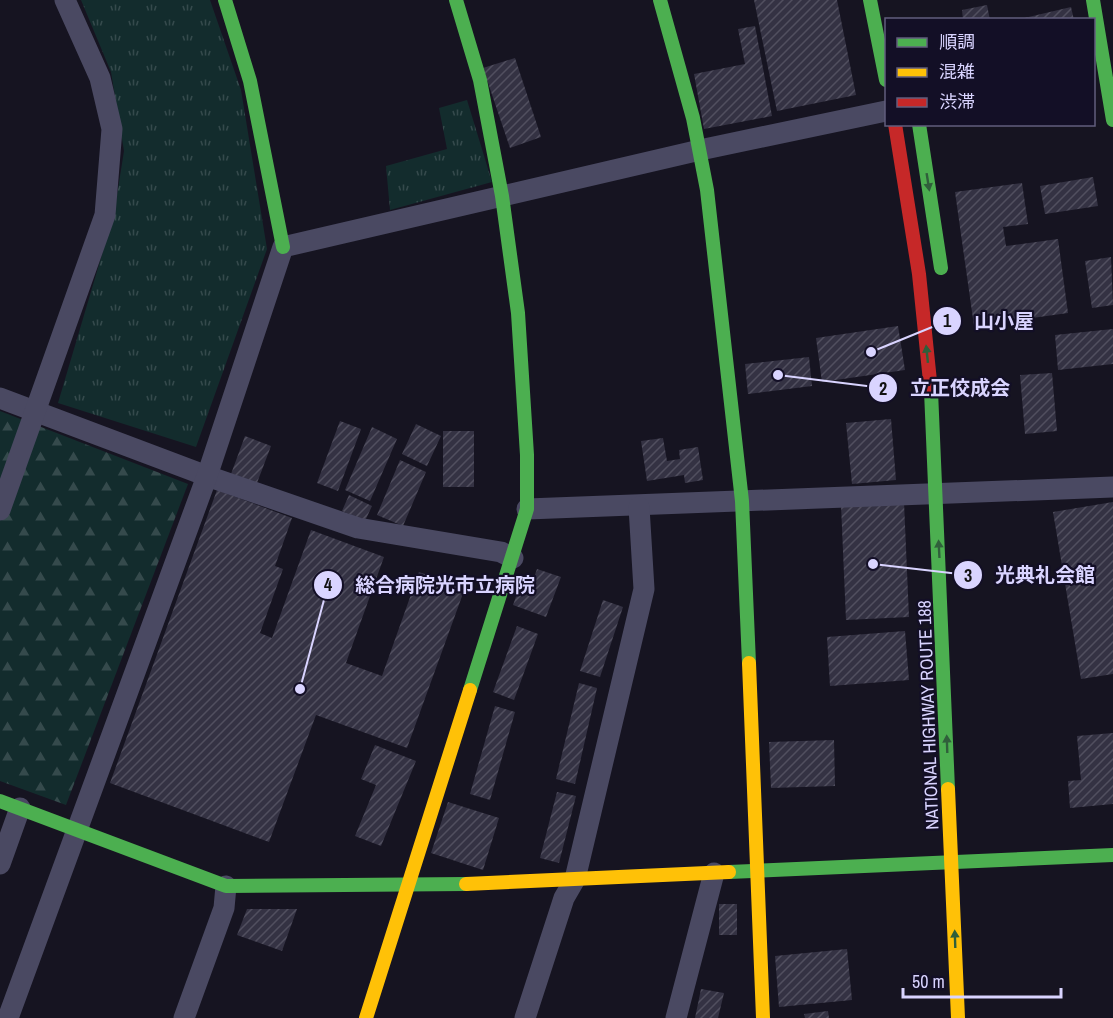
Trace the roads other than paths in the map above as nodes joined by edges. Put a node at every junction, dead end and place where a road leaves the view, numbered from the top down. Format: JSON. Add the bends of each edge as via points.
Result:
{"nodes":[{"id":1,"x":65,"y":0,"type":"edge"},
{"id":2,"x":225,"y":0,"type":"edge"},
{"id":3,"x":456,"y":0,"type":"edge"},
{"id":4,"x":660,"y":0,"type":"edge"},
{"id":5,"x":870,"y":0,"type":"edge"},
{"id":6,"x":1093,"y":0,"type":"edge"},
{"id":7,"x":1095,"y":18,"type":"edge"},
{"id":8,"x":1095,"y":21,"type":"edge"},
{"id":9,"x":1100,"y":73,"type":"edge"},
{"id":10,"x":885,"y":75,"type":"edge"},
{"id":11,"x":885,"y":111,"type":"edge"},
{"id":12,"x":1113,"y":120,"type":"edge"},
{"id":13,"x":894,"y":126,"type":"edge"},
{"id":14,"x":919,"y":126,"type":"edge"},
{"id":15,"x":700,"y":150,"type":"junction"},
{"id":16,"x":502,"y":196,"type":"junction"},
{"id":17,"x":283,"y":247,"type":"junction"},
{"id":18,"x":943,"y":285,"type":"dead end"},
{"id":19,"x":0,"y":398,"type":"edge"},
{"id":20,"x":37,"y":411,"type":"junction"},
{"id":21,"x":207,"y":476,"type":"junction"},
{"id":22,"x":1113,"y":487,"type":"edge"},
{"id":23,"x":936,"y":494,"type":"junction"},
{"id":24,"x":742,"y":501,"type":"junction"},
{"id":25,"x":639,"y":507,"type":"junction"},
{"id":26,"x":0,"y":510,"type":"edge"},
{"id":27,"x":527,"y":510,"type":"junction"},
{"id":28,"x":513,"y":558,"type":"junction"},
{"id":29,"x":10,"y":805,"type":"edge"},
{"id":30,"x":76,"y":829,"type":"junction"},
{"id":31,"x":1113,"y":855,"type":"edge"},
{"id":32,"x":0,"y":864,"type":"edge"},
{"id":33,"x":952,"y":864,"type":"junction"},
{"id":34,"x":757,"y":872,"type":"junction"},
{"id":35,"x":714,"y":873,"type":"junction"},
{"id":36,"x":575,"y":879,"type":"junction"},
{"id":37,"x":409,"y":884,"type":"junction"},
{"id":38,"x":226,"y":886,"type":"junction"},
{"id":39,"x":0,"y":1016,"type":"edge"},
{"id":40,"x":7,"y":1018,"type":"edge"},
{"id":41,"x":184,"y":1018,"type":"edge"},
{"id":42,"x":366,"y":1018,"type":"edge"},
{"id":43,"x":525,"y":1018,"type":"edge"},
{"id":44,"x":675,"y":1018,"type":"edge"},
{"id":45,"x":763,"y":1018,"type":"edge"},
{"id":46,"x":958,"y":1018,"type":"edge"}],
"edges":[{"from":1,"to":20,"type":"street","via":[[100,78],[112,129],[110,168],[105,214]]},
{"from":2,"to":17,"type":"main road","via":[[250,81]]},
{"from":3,"to":16,"type":"main road","via":[[480,80]]},
{"from":4,"to":15,"type":"main road"},
{"from":5,"to":10,"type":"main road"},
{"from":6,"to":7,"type":"main road"},
{"from":8,"to":9,"type":"main road"},
{"from":9,"to":12,"type":"main road"},
{"from":11,"to":15,"type":"street"},
{"from":23,"to":13,"type":"main road","name":"NATIONAL HIGHWAY ROUTE 188","one_way":true,"via":[[919,274]]},
{"from":14,"to":18,"type":"main road","one_way":true},
{"from":15,"to":16,"type":"street"},
{"from":15,"to":24,"type":"main road"},
{"from":16,"to":17,"type":"street"},
{"from":16,"to":27,"type":"main road","via":[[518,313]]},
{"from":17,"to":21,"type":"street"},
{"from":19,"to":20,"type":"street"},
{"from":20,"to":21,"type":"street"},
{"from":20,"to":26,"type":"street"},
{"from":21,"to":28,"type":"street","via":[[358,528],[501,552]]},
{"from":21,"to":30,"type":"street"},
{"from":22,"to":23,"type":"street"},
{"from":23,"to":24,"type":"street"},
{"from":33,"to":23,"type":"main road","name":"NATIONAL HIGHWAY ROUTE 188","one_way":true},
{"from":24,"to":25,"type":"street"},
{"from":24,"to":34,"type":"main road"},
{"from":25,"to":27,"type":"street"},
{"from":25,"to":36,"type":"street","via":[[644,589]]},
{"from":27,"to":28,"type":"main road"},
{"from":28,"to":37,"type":"main road"},
{"from":29,"to":30,"type":"main road"},
{"from":29,"to":32,"type":"street"},
{"from":30,"to":38,"type":"main road"},
{"from":30,"to":40,"type":"street"},
{"from":31,"to":33,"type":"main road"},
{"from":33,"to":34,"type":"main road"},
{"from":46,"to":33,"type":"main road","name":"NATIONAL HIGHWAY ROUTE 188","one_way":true},
{"from":34,"to":35,"type":"main road"},
{"from":34,"to":45,"type":"main road"},
{"from":35,"to":36,"type":"main road"},
{"from":35,"to":44,"type":"street"},
{"from":36,"to":37,"type":"main road"},
{"from":36,"to":43,"type":"street","via":[[564,898]]},
{"from":37,"to":38,"type":"main road"},
{"from":37,"to":42,"type":"main road"},
{"from":38,"to":41,"type":"street","via":[[224,908]]},
{"from":39,"to":40,"type":"street"}]}
